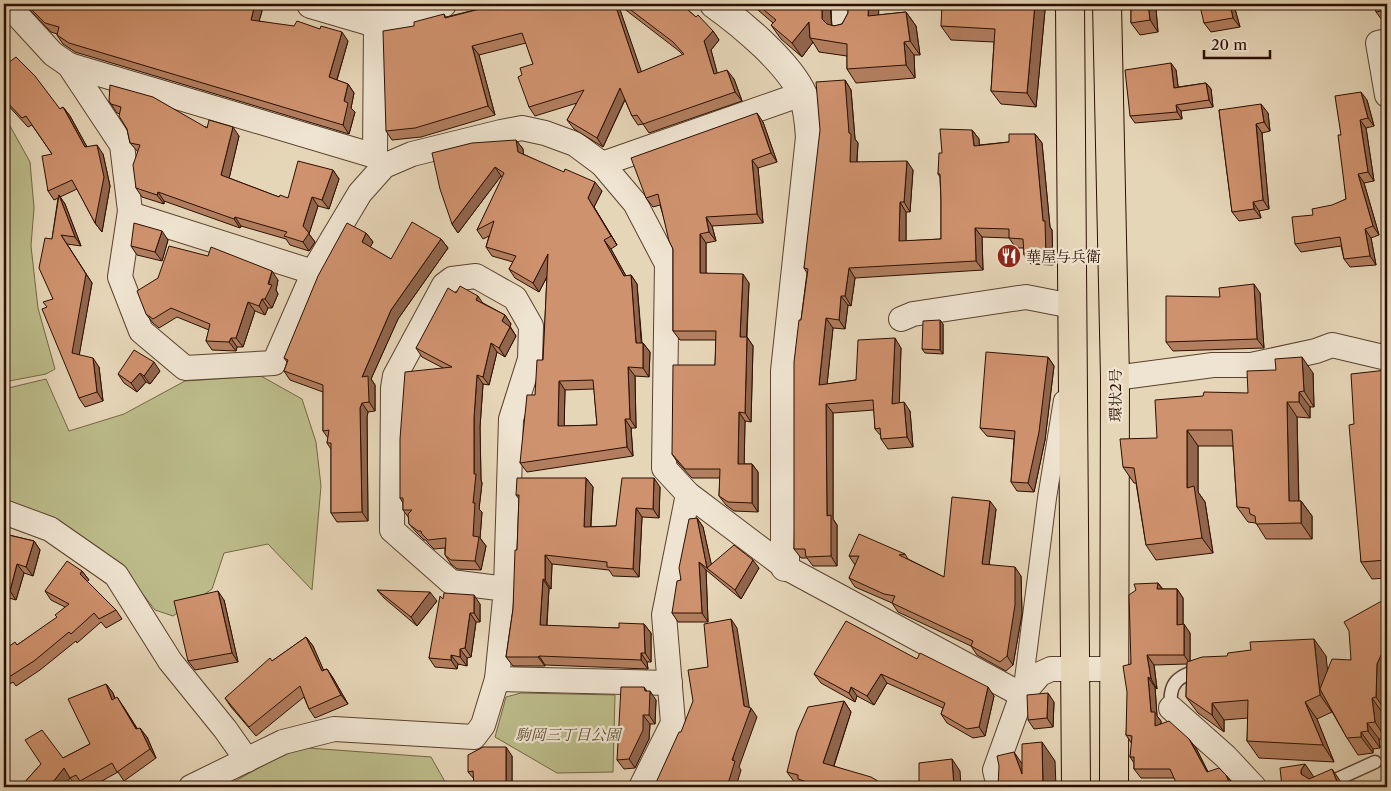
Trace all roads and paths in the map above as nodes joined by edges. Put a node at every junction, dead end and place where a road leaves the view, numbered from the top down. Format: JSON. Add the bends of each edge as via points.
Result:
{"nodes":[{"id":1,"x":7,"y":4,"type":"edge"},
{"id":2,"x":311,"y":4,"type":"edge"},
{"id":3,"x":442,"y":4,"type":"edge"},
{"id":4,"x":714,"y":4,"type":"edge"},
{"id":5,"x":1070,"y":4,"type":"edge"},
{"id":6,"x":1107,"y":4,"type":"edge"},
{"id":7,"x":376,"y":23,"type":"junction"},
{"id":8,"x":1387,"y":40,"type":"edge"},
{"id":9,"x":69,"y":65,"type":"junction"},
{"id":10,"x":802,"y":94,"type":"junction"},
{"id":11,"x":1387,"y":95,"type":"edge"},
{"id":12,"x":380,"y":161,"type":"junction"},
{"id":13,"x":602,"y":164,"type":"junction"},
{"id":14,"x":130,"y":214,"type":"junction"},
{"id":15,"x":313,"y":272,"type":"junction"},
{"id":16,"x":1069,"y":305,"type":"junction"},
{"id":17,"x":901,"y":319,"type":"dead end"},
{"id":18,"x":1387,"y":358,"type":"edge"},
{"id":19,"x":1115,"y":378,"type":"junction"},
{"id":20,"x":688,"y":494,"type":"junction"},
{"id":21,"x":4,"y":512,"type":"edge"},
{"id":22,"x":785,"y":567,"type":"junction"},
{"id":23,"x":506,"y":589,"type":"junction"},
{"id":24,"x":1211,"y":666,"type":"edge"},
{"id":25,"x":1076,"y":670,"type":"junction"},
{"id":26,"x":1115,"y":670,"type":"junction"},
{"id":27,"x":497,"y":679,"type":"junction"},
{"id":28,"x":670,"y":683,"type":"junction"},
{"id":29,"x":1022,"y":694,"type":"junction"},
{"id":30,"x":1172,"y":708,"type":"joint"},
{"id":31,"x":247,"y":760,"type":"junction"},
{"id":32,"x":1375,"y":762,"type":"dead end"},
{"id":33,"x":191,"y":787,"type":"edge"},
{"id":34,"x":641,"y":787,"type":"edge"},
{"id":35,"x":999,"y":787,"type":"edge"},
{"id":36,"x":1076,"y":787,"type":"edge"},
{"id":37,"x":1114,"y":787,"type":"edge"},
{"id":38,"x":1254,"y":787,"type":"edge"},
{"id":39,"x":1320,"y":787,"type":"edge"}],
"edges":[{"from":1,"to":9,"type":"street","via":[[54,54]]},
{"from":2,"to":7,"type":"street"},
{"from":3,"to":7,"type":"street"},
{"from":4,"to":10,"type":"street","via":[[744,27],[785,69]]},
{"from":5,"to":16,"type":"main road"},
{"from":6,"to":19,"type":"main road","name":"環状2号"},
{"from":7,"to":12,"type":"street"},
{"from":8,"to":11,"type":"street","via":[[1378,42]]},
{"from":9,"to":12,"type":"street"},
{"from":9,"to":14,"type":"street","via":[[122,145]]},
{"from":10,"to":13,"type":"street"},
{"from":10,"to":22,"type":"street","via":[[808,112],[810,137],[785,370]]},
{"from":12,"to":13,"type":"street","via":[[522,128],[575,144]]},
{"from":12,"to":15,"type":"street"},
{"from":13,"to":20,"type":"street","via":[[635,203],[667,264],[664,468]]},
{"from":14,"to":15,"type":"street"},
{"from":14,"to":15,"type":"street","via":[[120,278],[141,330],[185,368],[274,363]]},
{"from":16,"to":17,"type":"street","via":[[1026,297],[913,314]]},
{"from":16,"to":25,"type":"main road"},
{"from":16,"to":29,"type":"street","via":[[1066,386],[1044,517]]},
{"from":18,"to":19,"type":"street","via":[[1332,345],[1251,365],[1213,365]]},
{"from":19,"to":26,"type":"main road","name":"環状2号"},
{"from":20,"to":22,"type":"street"},
{"from":20,"to":28,"type":"street","via":[[664,615]]},
{"from":21,"to":31,"type":"street","via":[[50,528],[116,575],[170,661]]},
{"from":22,"to":29,"type":"street"},
{"from":23,"to":23,"type":"street","via":[[510,419],[530,359],[530,326],[516,298],[476,276],[452,279],[444,285],[395,376],[392,530],[450,582]]},
{"from":23,"to":27,"type":"street"},
{"from":24,"to":30,"type":"lane","via":[[1183,675],[1173,685]]},
{"from":25,"to":26,"type":"street"},
{"from":25,"to":29,"type":"street","via":[[1051,669],[1040,674]]},
{"from":25,"to":36,"type":"main road"},
{"from":26,"to":37,"type":"main road","name":"環状2号"},
{"from":27,"to":28,"type":"street"},
{"from":27,"to":31,"type":"street","via":[[483,725],[474,737],[334,729],[283,742]]},
{"from":28,"to":34,"type":"street","via":[[673,723]]},
{"from":29,"to":35,"type":"street","via":[[996,770]]},
{"from":30,"to":38,"type":"street","via":[[1226,756]]},
{"from":31,"to":33,"type":"street"},
{"from":32,"to":39,"type":"lane"}]}
